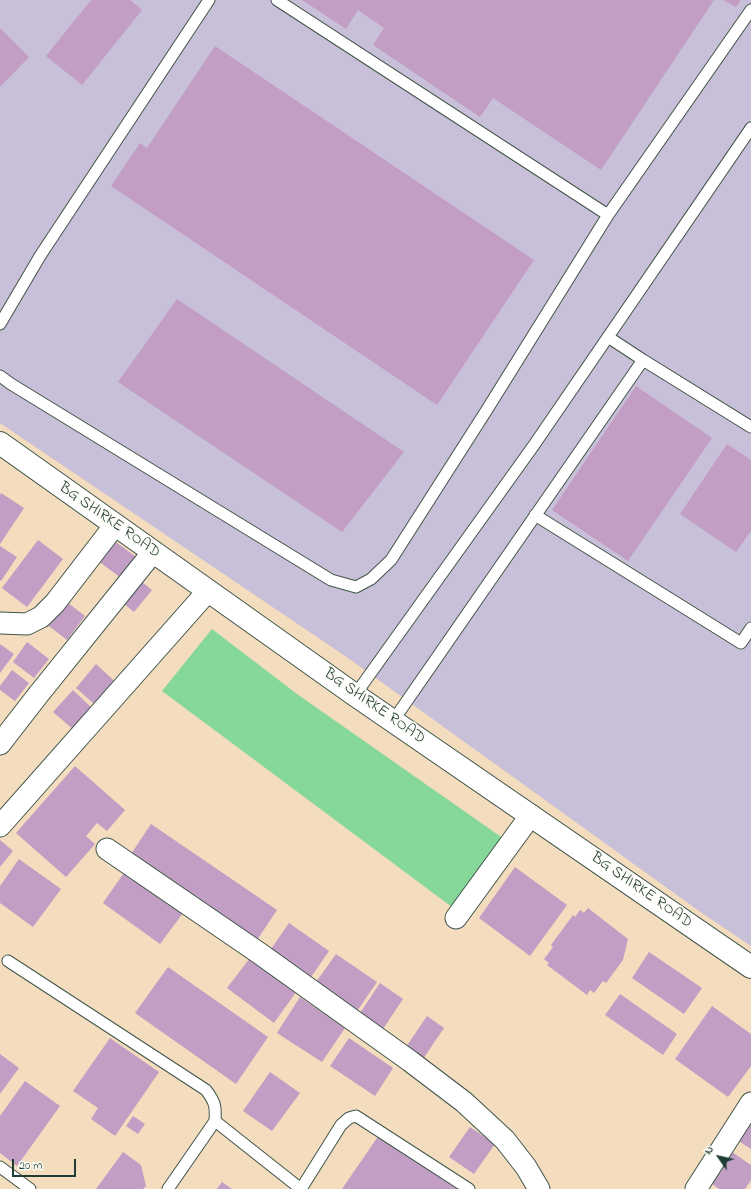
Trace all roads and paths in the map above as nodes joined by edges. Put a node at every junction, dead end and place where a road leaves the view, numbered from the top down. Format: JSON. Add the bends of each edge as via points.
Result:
{"nodes":[{"id":1,"x":209,"y":0,"type":"edge"},
{"id":2,"x":277,"y":0,"type":"edge"},
{"id":3,"x":751,"y":10,"type":"edge"},
{"id":4,"x":751,"y":128,"type":"edge"},
{"id":5,"x":608,"y":215,"type":"junction"},
{"id":6,"x":0,"y":324,"type":"edge"},
{"id":7,"x":608,"y":337,"type":"junction"},
{"id":8,"x":644,"y":360,"type":"junction"},
{"id":9,"x":0,"y":376,"type":"edge"},
{"id":10,"x":751,"y":427,"type":"edge"},
{"id":11,"x":0,"y":443,"type":"edge"},
{"id":12,"x":535,"y":515,"type":"junction"},
{"id":13,"x":115,"y":525,"type":"junction"},
{"id":14,"x":153,"y":552,"type":"junction"},
{"id":15,"x":208,"y":591,"type":"junction"},
{"id":16,"x":0,"y":624,"type":"edge"},
{"id":17,"x":751,"y":628,"type":"edge"},
{"id":18,"x":355,"y":695,"type":"junction"},
{"id":19,"x":393,"y":721,"type":"junction"},
{"id":20,"x":0,"y":744,"type":"edge"},
{"id":21,"x":531,"y":815,"type":"junction"},
{"id":22,"x":0,"y":826,"type":"edge"},
{"id":23,"x":107,"y":849,"type":"dead end"},
{"id":24,"x":456,"y":918,"type":"dead end"},
{"id":25,"x":8,"y":961,"type":"dead end"},
{"id":26,"x":751,"y":967,"type":"edge"},
{"id":27,"x":751,"y":1104,"type":"edge"},
{"id":28,"x":214,"y":1120,"type":"junction"},
{"id":29,"x":0,"y":1167,"type":"edge"},
{"id":30,"x":30,"y":1189,"type":"edge"},
{"id":31,"x":168,"y":1189,"type":"edge"},
{"id":32,"x":301,"y":1189,"type":"edge"},
{"id":33,"x":469,"y":1189,"type":"edge"},
{"id":34,"x":540,"y":1189,"type":"edge"},
{"id":35,"x":696,"y":1189,"type":"edge"}],
"edges":[{"from":1,"to":6,"type":"lane","via":[[40,256]]},
{"from":2,"to":5,"type":"lane"},
{"from":3,"to":5,"type":"lane"},
{"from":4,"to":7,"type":"lane"},
{"from":5,"to":9,"type":"lane","via":[[391,560],[371,579],[356,587],[331,580]]},
{"from":7,"to":8,"type":"lane"},
{"from":7,"to":18,"type":"lane"},
{"from":8,"to":10,"type":"lane"},
{"from":8,"to":12,"type":"lane"},
{"from":11,"to":13,"type":"street","name":"BG SHIRKE ROAD"},
{"from":12,"to":17,"type":"lane","via":[[741,643]]},
{"from":12,"to":19,"type":"lane"},
{"from":13,"to":14,"type":"street","name":"BG SHIRKE ROAD"},
{"from":13,"to":16,"type":"street","via":[[55,603],[41,617],[27,624]]},
{"from":14,"to":15,"type":"street","name":"BG SHIRKE ROAD"},
{"from":14,"to":20,"type":"street"},
{"from":15,"to":18,"type":"street","name":"BG SHIRKE ROAD"},
{"from":15,"to":22,"type":"street"},
{"from":18,"to":19,"type":"street","name":"BG SHIRKE ROAD"},
{"from":19,"to":21,"type":"street","name":"BG SHIRKE ROAD"},
{"from":21,"to":24,"type":"street"},
{"from":21,"to":26,"type":"street","name":"BG SHIRKE ROAD"},
{"from":23,"to":34,"type":"street","via":[[410,1060],[464,1102],[505,1140]]},
{"from":25,"to":28,"type":"lane","via":[[206,1090],[214,1101]]},
{"from":27,"to":35,"type":"street"},
{"from":28,"to":31,"type":"lane"},
{"from":28,"to":32,"type":"lane"},
{"from":29,"to":30,"type":"lane"},
{"from":32,"to":33,"type":"lane","via":[[341,1125],[356,1116]]}]}
